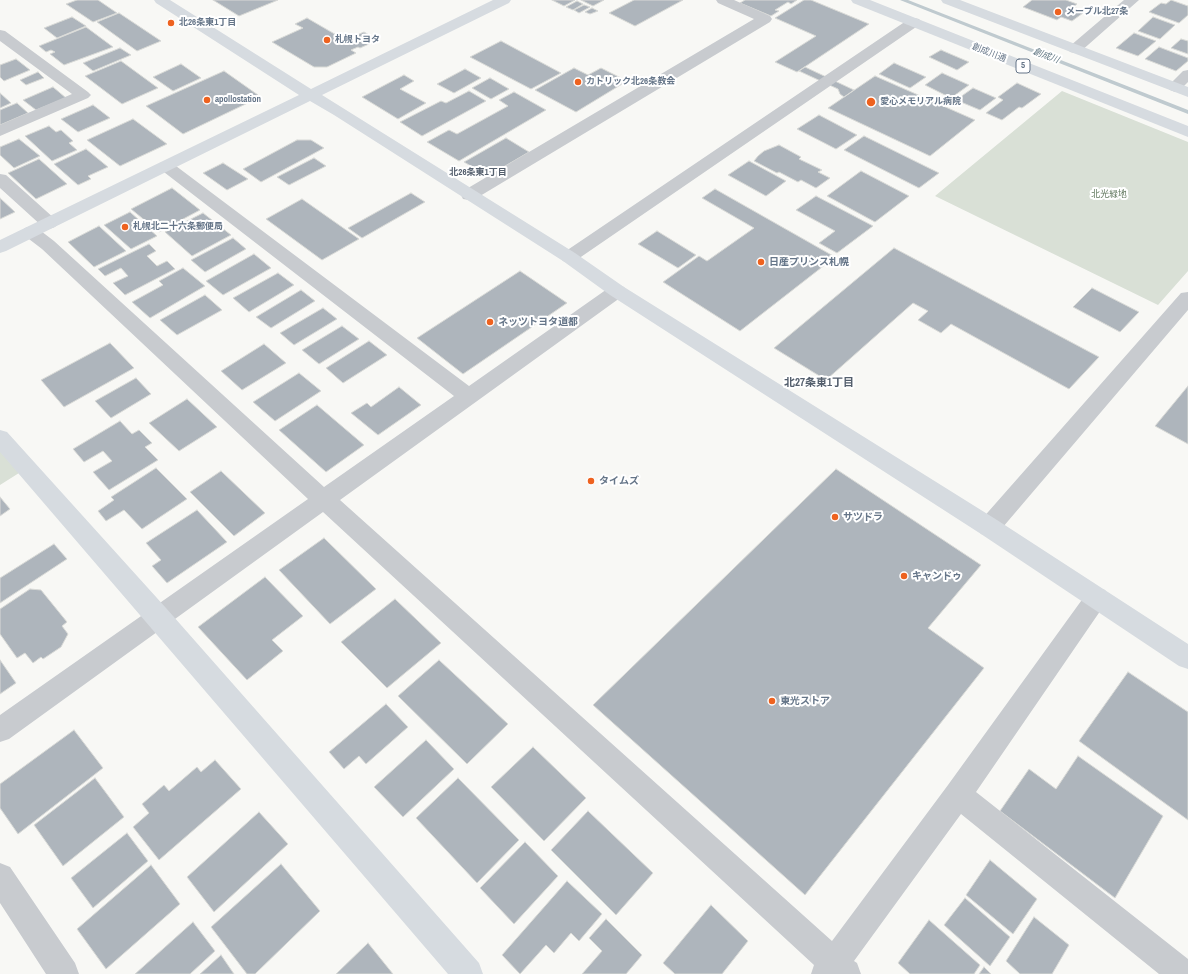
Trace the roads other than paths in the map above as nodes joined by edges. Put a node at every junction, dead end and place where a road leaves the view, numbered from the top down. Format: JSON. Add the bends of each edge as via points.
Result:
{"nodes":[{"id":1,"x":161,"y":0,"type":"edge"},
{"id":2,"x":504,"y":0,"type":"edge"},
{"id":3,"x":723,"y":0,"type":"edge"},
{"id":4,"x":858,"y":0,"type":"edge"},
{"id":5,"x":948,"y":0,"type":"edge"},
{"id":6,"x":1132,"y":0,"type":"edge"},
{"id":7,"x":914,"y":22,"type":"junction"},
{"id":8,"x":0,"y":34,"type":"edge"},
{"id":9,"x":15,"y":46,"type":"junction"},
{"id":10,"x":1075,"y":48,"type":"junction"},
{"id":11,"x":0,"y":52,"type":"edge"},
{"id":12,"x":1188,"y":74,"type":"edge"},
{"id":13,"x":1181,"y":89,"type":"edge"},
{"id":14,"x":310,"y":95,"type":"junction"},
{"id":15,"x":0,"y":131,"type":"edge"},
{"id":16,"x":1188,"y":132,"type":"edge"},
{"id":17,"x":166,"y":166,"type":"junction"},
{"id":18,"x":0,"y":179,"type":"edge"},
{"id":19,"x":469,"y":195,"type":"junction"},
{"id":20,"x":40,"y":227,"type":"junction"},
{"id":21,"x":0,"y":247,"type":"edge"},
{"id":22,"x":569,"y":257,"type":"junction"},
{"id":23,"x":616,"y":291,"type":"junction"},
{"id":24,"x":1188,"y":298,"type":"edge"},
{"id":25,"x":468,"y":396,"type":"junction"},
{"id":26,"x":0,"y":438,"type":"edge"},
{"id":27,"x":324,"y":499,"type":"junction"},
{"id":28,"x":989,"y":527,"type":"junction"},
{"id":29,"x":1097,"y":597,"type":"junction"},
{"id":30,"x":157,"y":616,"type":"junction"},
{"id":31,"x":1188,"y":658,"type":"edge"},
{"id":32,"x":0,"y":730,"type":"edge"},
{"id":33,"x":958,"y":795,"type":"junction"},
{"id":34,"x":0,"y":877,"type":"edge"},
{"id":35,"x":836,"y":970,"type":"edge"},
{"id":36,"x":64,"y":974,"type":"edge"},
{"id":37,"x":468,"y":974,"type":"edge"},
{"id":38,"x":1183,"y":974,"type":"edge"}],
"edges":[{"from":1,"to":14,"type":"main road"},
{"from":2,"to":14,"type":"main road"},
{"from":3,"to":19,"type":"street","via":[[765,19]]},
{"from":4,"to":7,"type":"main road","name":"創成川通","number":"5"},
{"from":5,"to":10,"type":"main road"},
{"from":6,"to":10,"type":"street"},
{"from":7,"to":16,"type":"main road","name":"創成川通","number":"5"},
{"from":7,"to":22,"type":"street"},
{"from":8,"to":9,"type":"street"},
{"from":9,"to":11,"type":"street"},
{"from":9,"to":15,"type":"street","via":[[83,95]]},
{"from":10,"to":13,"type":"main road"},
{"from":12,"to":13,"type":"street"},
{"from":14,"to":17,"type":"main road"},
{"from":14,"to":19,"type":"main road"},
{"from":17,"to":20,"type":"main road"},
{"from":17,"to":25,"type":"street"},
{"from":18,"to":20,"type":"street"},
{"from":19,"to":22,"type":"main road"},
{"from":20,"to":21,"type":"main road"},
{"from":20,"to":27,"type":"street","via":[[48,245]]},
{"from":22,"to":23,"type":"main road"},
{"from":23,"to":25,"type":"street"},
{"from":23,"to":28,"type":"main road"},
{"from":24,"to":28,"type":"street"},
{"from":25,"to":27,"type":"street"},
{"from":26,"to":30,"type":"main road"},
{"from":27,"to":30,"type":"street"},
{"from":27,"to":35,"type":"street"},
{"from":28,"to":29,"type":"main road"},
{"from":29,"to":31,"type":"main road"},
{"from":29,"to":33,"type":"street"},
{"from":30,"to":32,"type":"street"},
{"from":30,"to":37,"type":"main road"},
{"from":33,"to":35,"type":"street"},
{"from":33,"to":38,"type":"street"},
{"from":34,"to":36,"type":"street"}]}
